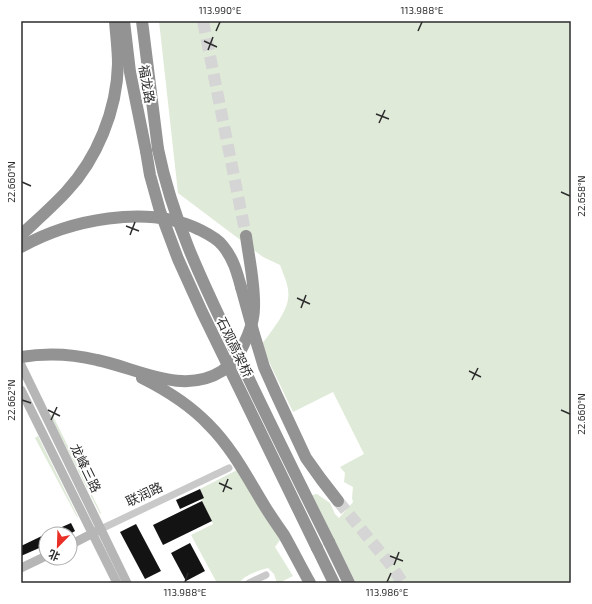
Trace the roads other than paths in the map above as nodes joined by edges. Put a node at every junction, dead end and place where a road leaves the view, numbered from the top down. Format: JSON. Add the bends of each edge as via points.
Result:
{"nodes":[{"id":1,"x":115,"y":21,"type":"edge"},
{"id":2,"x":124,"y":21,"type":"edge"},
{"id":3,"x":142,"y":21,"type":"edge"},
{"id":4,"x":158,"y":149,"type":"joint"},
{"id":5,"x":146,"y":151,"type":"joint"},
{"id":6,"x":21,"y":235,"type":"edge"},
{"id":7,"x":246,"y":236,"type":"tunnel mouth"},
{"id":8,"x":21,"y":247,"type":"edge"},
{"id":9,"x":21,"y":357,"type":"edge"},
{"id":10,"x":21,"y":366,"type":"edge"},
{"id":11,"x":123,"y":367,"type":"junction"},
{"id":12,"x":21,"y":390,"type":"edge"},
{"id":13,"x":229,"y":468,"type":"dead end"},
{"id":14,"x":338,"y":501,"type":"tunnel mouth"},
{"id":15,"x":102,"y":529,"type":"junction"},
{"id":16,"x":92,"y":533,"type":"junction"},
{"id":17,"x":78,"y":541,"type":"edge"},
{"id":18,"x":38,"y":560,"type":"edge"},
{"id":19,"x":21,"y":568,"type":"edge"},
{"id":20,"x":266,"y":575,"type":"dead end"},
{"id":21,"x":117,"y":583,"type":"edge"},
{"id":22,"x":127,"y":583,"type":"edge"},
{"id":23,"x":249,"y":583,"type":"edge"},
{"id":24,"x":310,"y":583,"type":"edge"},
{"id":25,"x":334,"y":583,"type":"edge"},
{"id":26,"x":349,"y":583,"type":"edge"}],
"edges":[{"from":1,"to":6,"type":"highway","via":[[118,65],[113,102],[99,141],[82,171],[66,192]]},
{"from":2,"to":5,"type":"highway","name":"福龙路","via":[[130,72]]},
{"from":3,"to":4,"type":"highway","name":"福龙路"},
{"from":4,"to":26,"type":"highway","name":"石观高架桥","bridge":true,"via":[[171,203],[191,256]]},
{"from":5,"to":25,"type":"highway","name":"石观高架桥","bridge":true,"via":[[160,211],[186,278]]},
{"from":7,"to":11,"type":"highway","bridge":true,"via":[[254,308],[251,327],[237,359],[218,374],[193,381],[166,379]]},
{"from":8,"to":14,"type":"highway","bridge":true,"via":[[43,236],[71,227],[130,216],[148,216],[190,226],[222,244],[231,256],[264,367],[277,396],[306,458]]},
{"from":9,"to":11,"type":"highway","via":[[71,356],[95,359]]},
{"from":10,"to":15,"type":"main road","name":"龙峰三路"},
{"from":11,"to":24,"type":"highway","via":[[176,398],[209,425],[236,458]]},
{"from":12,"to":16,"type":"main road","name":"龙峰三路"},
{"from":13,"to":15,"type":"street","name":"联润路"},
{"from":15,"to":16,"type":"main road","name":"联润路"},
{"from":15,"to":22,"type":"main road","name":"龙峰三路"},
{"from":16,"to":17,"type":"main road","name":"联润路"},
{"from":16,"to":21,"type":"main road","name":"龙峰三路"},
{"from":18,"to":19,"type":"main road"},
{"from":20,"to":23,"type":"street"}]}
